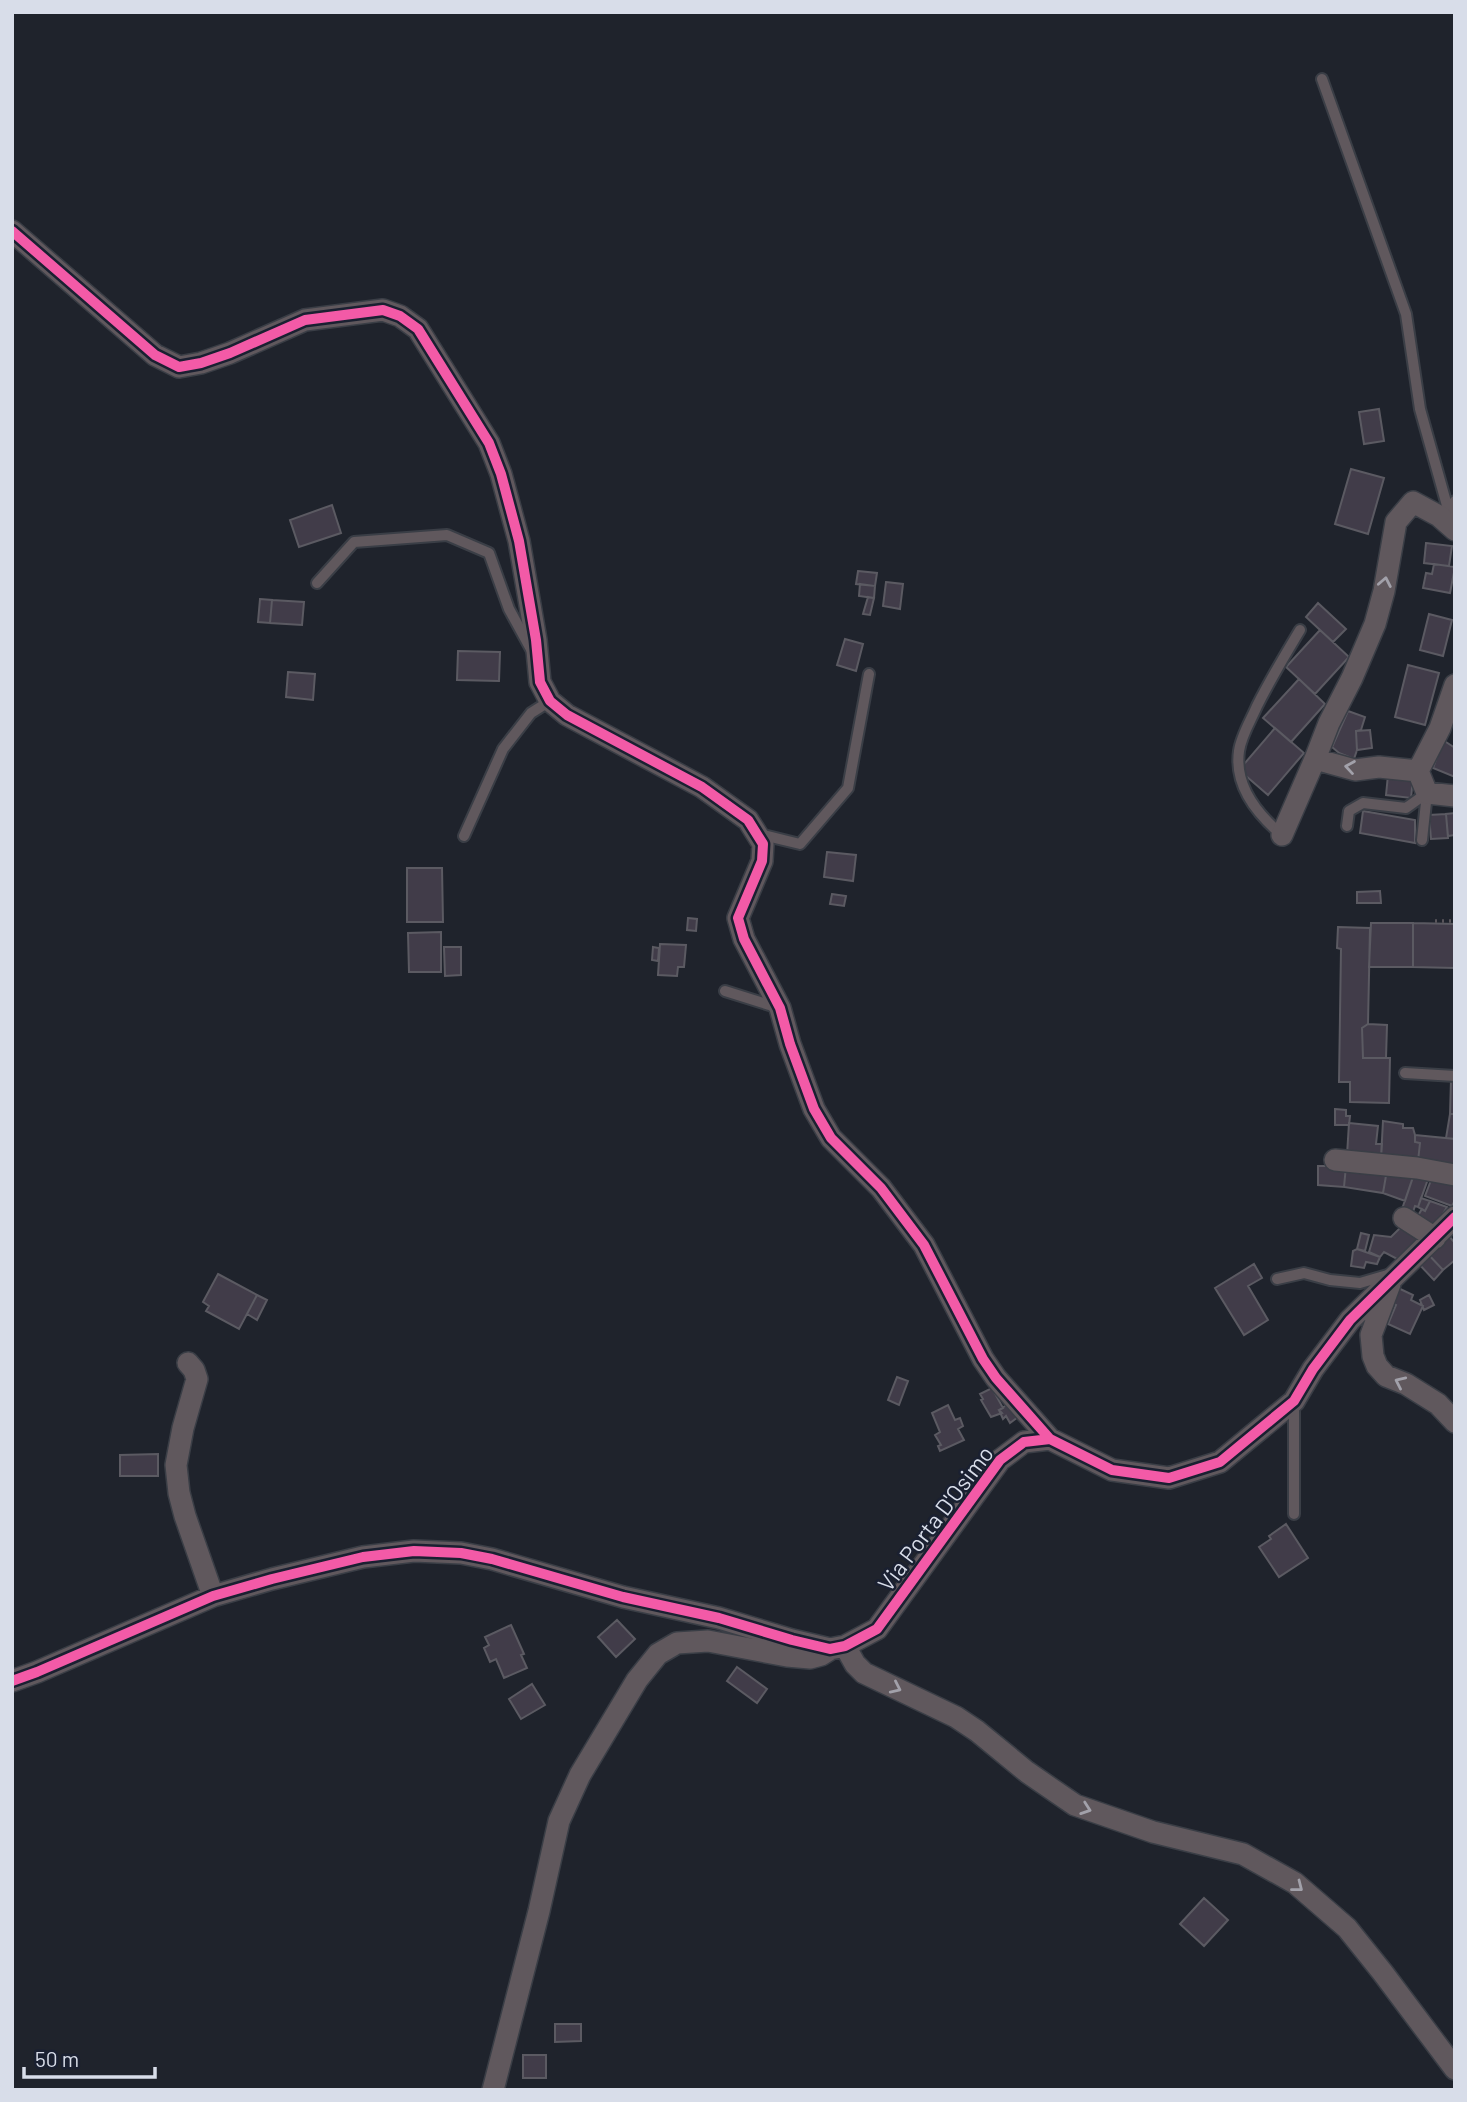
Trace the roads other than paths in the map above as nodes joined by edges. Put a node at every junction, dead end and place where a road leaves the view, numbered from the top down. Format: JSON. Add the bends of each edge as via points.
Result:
{"nodes":[{"id":1,"x":1322,"y":79,"type":"dead end"},
{"id":2,"x":12,"y":231,"type":"edge"},
{"id":3,"x":1455,"y":502,"type":"edge"},
{"id":4,"x":1454,"y":528,"type":"edge"},
{"id":5,"x":317,"y":583,"type":"dead end"},
{"id":6,"x":1300,"y":630,"type":"dead end"},
{"id":7,"x":538,"y":664,"type":"junction"},
{"id":8,"x":869,"y":674,"type":"dead end"},
{"id":9,"x":1455,"y":685,"type":"edge"},
{"id":10,"x":550,"y":701,"type":"junction"},
{"id":11,"x":1315,"y":759,"type":"junction"},
{"id":12,"x":1418,"y":771,"type":"junction"},
{"id":13,"x":1427,"y":793,"type":"junction"},
{"id":14,"x":1455,"y":796,"type":"edge"},
{"id":15,"x":1348,"y":826,"type":"dead end"},
{"id":16,"x":756,"y":834,"type":"junction"},
{"id":17,"x":1282,"y":835,"type":"joint"},
{"id":18,"x":464,"y":836,"type":"dead end"},
{"id":19,"x":1422,"y":840,"type":"dead end"},
{"id":20,"x":725,"y":991,"type":"dead end"},
{"id":21,"x":780,"y":1009,"type":"junction"},
{"id":22,"x":1405,"y":1073,"type":"dead end"},
{"id":23,"x":1455,"y":1076,"type":"edge"},
{"id":24,"x":1335,"y":1160,"type":"dead end"},
{"id":25,"x":1455,"y":1175,"type":"edge"},
{"id":26,"x":1455,"y":1217,"type":"edge"},
{"id":27,"x":1404,"y":1218,"type":"dead end"},
{"id":28,"x":1435,"y":1238,"type":"junction"},
{"id":29,"x":1394,"y":1275,"type":"junction"},
{"id":30,"x":1277,"y":1279,"type":"dead end"},
{"id":31,"x":188,"y":1363,"type":"dead end"},
{"id":32,"x":1294,"y":1401,"type":"junction"},
{"id":33,"x":1455,"y":1422,"type":"edge"},
{"id":34,"x":1050,"y":1439,"type":"junction"},
{"id":35,"x":1294,"y":1514,"type":"dead end"},
{"id":36,"x":213,"y":1596,"type":"junction"},
{"id":37,"x":838,"y":1648,"type":"junction"},
{"id":38,"x":12,"y":1681,"type":"edge"},
{"id":39,"x":1455,"y":2069,"type":"edge"},
{"id":40,"x":494,"y":2090,"type":"edge"}],
"edges":[{"from":1,"to":4,"type":"lane","via":[[1406,314],[1420,409]]},
{"from":2,"to":7,"type":"street","via":[[155,355],[179,367],[230,354],[305,320],[383,310],[418,329],[489,443],[501,474],[519,541]]},
{"from":3,"to":4,"type":"lane"},
{"from":11,"to":4,"type":"street","one_way":true,"via":[[1375,624],[1396,522],[1413,502]]},
{"from":5,"to":7,"type":"lane","via":[[354,542],[447,535],[489,553],[509,610]]},
{"from":6,"to":17,"type":"lane","via":[[1272,677],[1239,750],[1243,786],[1262,817]]},
{"from":7,"to":10,"type":"street","via":[[540,682]]},
{"from":8,"to":16,"type":"lane","via":[[848,788],[800,844]]},
{"from":9,"to":12,"type":"street"},
{"from":10,"to":16,"type":"street","via":[[567,715],[702,787],[747,820]]},
{"from":10,"to":18,"type":"lane","via":[[531,713],[503,749]]},
{"from":12,"to":11,"type":"street","one_way":true,"via":[[1355,770]]},
{"from":11,"to":17,"type":"street"},
{"from":12,"to":13,"type":"street"},
{"from":13,"to":14,"type":"street"},
{"from":13,"to":15,"type":"lane","via":[[1406,808],[1363,803],[1349,811]]},
{"from":13,"to":19,"type":"lane"},
{"from":16,"to":21,"type":"street","via":[[762,844],[762,861],[738,918]]},
{"from":20,"to":21,"type":"lane"},
{"from":21,"to":34,"type":"street","via":[[814,1109],[831,1138],[881,1188],[924,1245],[983,1359]]},
{"from":22,"to":23,"type":"lane"},
{"from":24,"to":25,"type":"street"},
{"from":26,"to":28,"type":"street"},
{"from":27,"to":28,"type":"street"},
{"from":28,"to":29,"type":"street"},
{"from":29,"to":30,"type":"lane","via":[[1360,1283],[1304,1273]]},
{"from":29,"to":32,"type":"street","via":[[1350,1320]]},
{"from":33,"to":29,"type":"street","one_way":true,"via":[[1438,1404],[1386,1376],[1377,1366],[1371,1335]]},
{"from":31,"to":36,"type":"street","via":[[197,1379],[176,1465],[179,1493]]},
{"from":32,"to":34,"type":"street","via":[[1220,1462],[1169,1478],[1112,1470]]},
{"from":32,"to":35,"type":"lane"},
{"from":34,"to":37,"type":"street","name":"Via Porta D'Osimo","via":[[1024,1442],[1000,1460],[877,1629]]},
{"from":36,"to":37,"type":"street","via":[[363,1558],[414,1551],[461,1553]]},
{"from":36,"to":38,"type":"street"},
{"from":37,"to":39,"type":"street","one_way":true,"via":[[864,1673],[956,1717],[1075,1805],[1153,1832],[1243,1854],[1296,1883],[1347,1928]]},
{"from":37,"to":40,"type":"street","name":"Via Porta D'Osimo","via":[[810,1658],[708,1641],[677,1643],[659,1654],[637,1680],[580,1775],[559,1821]]}]}
